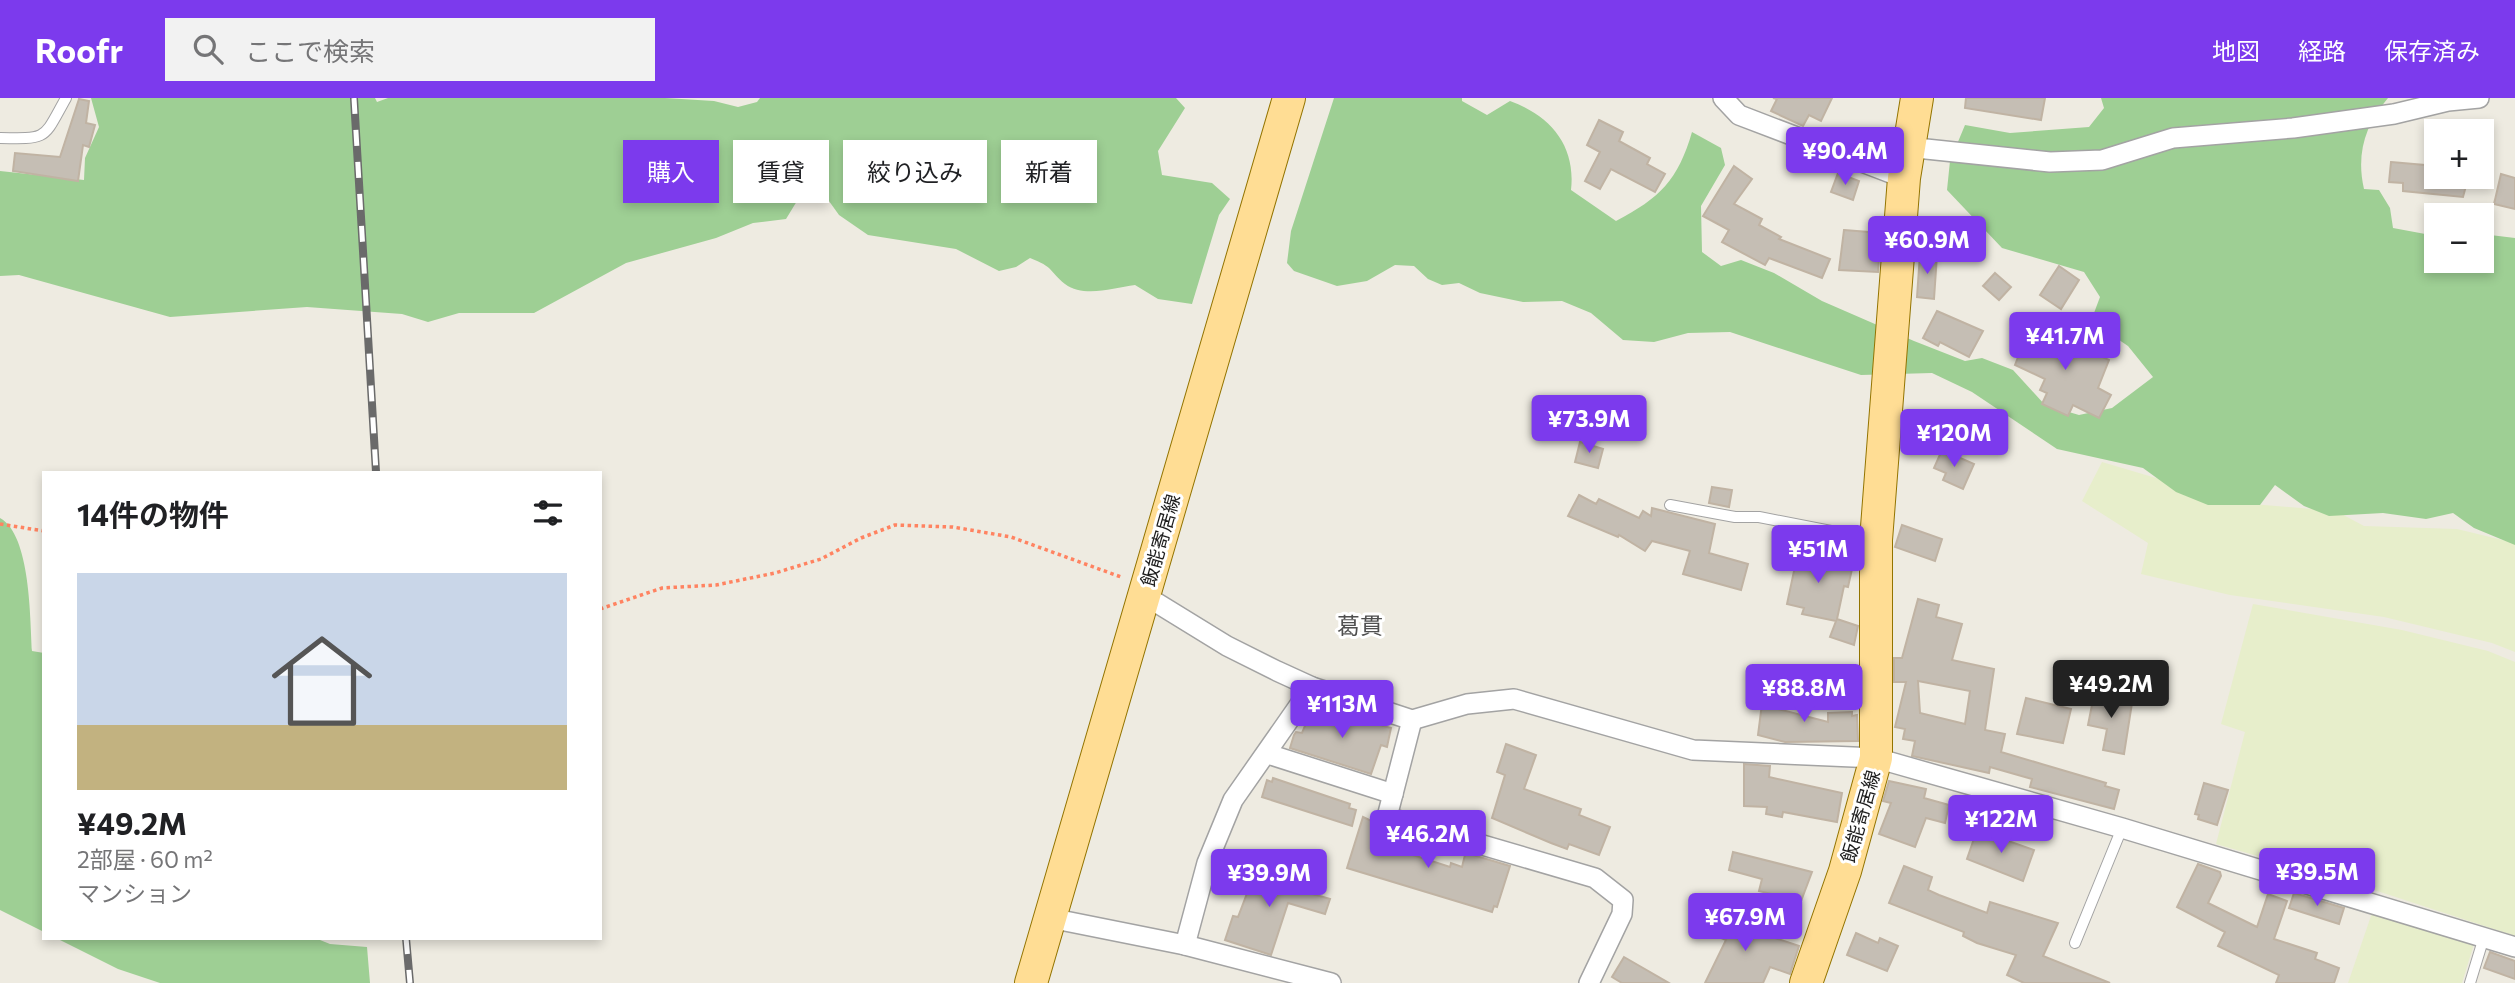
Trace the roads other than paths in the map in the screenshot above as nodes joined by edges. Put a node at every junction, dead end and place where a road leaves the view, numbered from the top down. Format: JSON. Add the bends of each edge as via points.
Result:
{"nodes":[{"id":1,"x":66,"y":98,"type":"edge"},
{"id":2,"x":1289,"y":98,"type":"edge"},
{"id":3,"x":1709,"y":98,"type":"edge"},
{"id":4,"x":1723,"y":98,"type":"edge"},
{"id":5,"x":1917,"y":98,"type":"edge"},
{"id":6,"x":2479,"y":98,"type":"edge"},
{"id":7,"x":1740,"y":115,"type":"junction"},
{"id":8,"x":0,"y":138,"type":"edge"},
{"id":9,"x":1906,"y":163,"type":"junction"},
{"id":10,"x":1670,"y":505,"type":"dead end"},
{"id":11,"x":1876,"y":540,"type":"junction"},
{"id":12,"x":1145,"y":591,"type":"junction"},
{"id":13,"x":1312,"y":687,"type":"junction"},
{"id":14,"x":1412,"y":720,"type":"junction"},
{"id":15,"x":1268,"y":754,"type":"junction"},
{"id":16,"x":1876,"y":758,"type":"junction"},
{"id":17,"x":1393,"y":794,"type":"junction"},
{"id":18,"x":2122,"y":828,"type":"junction"},
{"id":19,"x":1050,"y":918,"type":"junction"},
{"id":20,"x":2484,"y":936,"type":"junction"},
{"id":21,"x":2075,"y":943,"type":"dead end"},
{"id":22,"x":1185,"y":945,"type":"junction"},
{"id":23,"x":2515,"y":947,"type":"edge"},
{"id":24,"x":1031,"y":983,"type":"edge"},
{"id":25,"x":1331,"y":983,"type":"edge"},
{"id":26,"x":1589,"y":983,"type":"edge"},
{"id":27,"x":1806,"y":983,"type":"edge"},
{"id":28,"x":2470,"y":983,"type":"edge"}],
"edges":[{"from":1,"to":8,"type":"lane","via":[[42,136]]},
{"from":2,"to":12,"type":"main road","name":"飯能寄居線"},
{"from":3,"to":7,"type":"street"},
{"from":4,"to":7,"type":"street"},
{"from":5,"to":9,"type":"main road","name":"飯能寄居線"},
{"from":6,"to":9,"type":"street","via":[[2293,128],[2174,138],[2102,160]]},
{"from":7,"to":9,"type":"street"},
{"from":9,"to":11,"type":"main road","name":"飯能寄居線"},
{"from":10,"to":11,"type":"lane"},
{"from":11,"to":16,"type":"main road","name":"飯能寄居線"},
{"from":12,"to":13,"type":"street","via":[[1227,646]]},
{"from":12,"to":19,"type":"main road","name":"飯能寄居線"},
{"from":13,"to":14,"type":"street"},
{"from":13,"to":15,"type":"street"},
{"from":14,"to":16,"type":"street","via":[[1467,704],[1514,699],[1693,750]]},
{"from":14,"to":17,"type":"street"},
{"from":15,"to":17,"type":"street"},
{"from":15,"to":22,"type":"street","via":[[1233,800],[1207,863]]},
{"from":16,"to":18,"type":"street"},
{"from":16,"to":27,"type":"main road","name":"飯能寄居線","via":[[1845,871]]},
{"from":17,"to":26,"type":"street","via":[[1387,817],[1595,878],[1623,900],[1622,914]]},
{"from":18,"to":20,"type":"street"},
{"from":18,"to":21,"type":"lane"},
{"from":19,"to":22,"type":"street"},
{"from":19,"to":24,"type":"main road","name":"飯能寄居線"},
{"from":20,"to":23,"type":"street"},
{"from":20,"to":28,"type":"lane"},
{"from":22,"to":25,"type":"street"}]}
